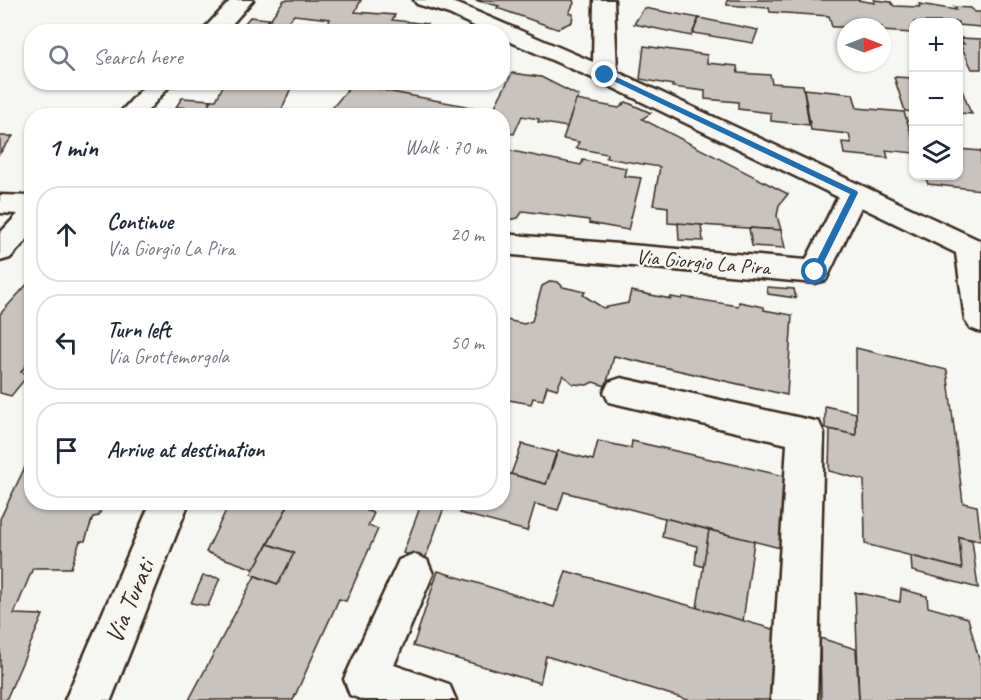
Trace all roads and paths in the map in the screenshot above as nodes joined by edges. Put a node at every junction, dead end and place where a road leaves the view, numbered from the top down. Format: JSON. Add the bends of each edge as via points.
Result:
{"nodes":[{"id":1,"x":243,"y":0,"type":"edge"},
{"id":2,"x":424,"y":0,"type":"edge"},
{"id":3,"x":604,"y":0,"type":"edge"},
{"id":4,"x":220,"y":24,"type":"edge"},
{"id":5,"x":488,"y":24,"type":"edge"},
{"id":6,"x":510,"y":34,"type":"edge"},
{"id":7,"x":605,"y":75,"type":"junction"},
{"id":8,"x":154,"y":90,"type":"edge"},
{"id":9,"x":137,"y":108,"type":"edge"},
{"id":10,"x":854,"y":193,"type":"junction"},
{"id":11,"x":0,"y":204,"type":"edge"},
{"id":12,"x":24,"y":205,"type":"edge"},
{"id":13,"x":24,"y":225,"type":"edge"},
{"id":14,"x":510,"y":245,"type":"edge"},
{"id":15,"x":976,"y":250,"type":"edge"},
{"id":16,"x":0,"y":251,"type":"edge"},
{"id":17,"x":981,"y":320,"type":"edge"},
{"id":18,"x":621,"y":392,"type":"dead end"},
{"id":19,"x":167,"y":510,"type":"edge"},
{"id":20,"x":413,"y":574,"type":"dead end"},
{"id":21,"x":88,"y":700,"type":"edge"},
{"id":22,"x":433,"y":700,"type":"edge"},
{"id":23,"x":794,"y":700,"type":"edge"}],
"edges":[{"from":1,"to":4,"type":"street"},
{"from":2,"to":5,"type":"street"},
{"from":3,"to":7,"type":"street"},
{"from":6,"to":7,"type":"street"},
{"from":7,"to":10,"type":"street"},
{"from":8,"to":9,"type":"street"},
{"from":10,"to":14,"type":"street","name":"Via Giorgio La Pira","via":[[815,272]]},
{"from":10,"to":15,"type":"street"},
{"from":11,"to":12,"type":"street"},
{"from":13,"to":16,"type":"street"},
{"from":15,"to":17,"type":"street"},
{"from":18,"to":23,"type":"street","via":[[806,433]]},
{"from":19,"to":21,"type":"street","name":"Via Turati"},
{"from":20,"to":22,"type":"street","via":[[366,680]]}]}
